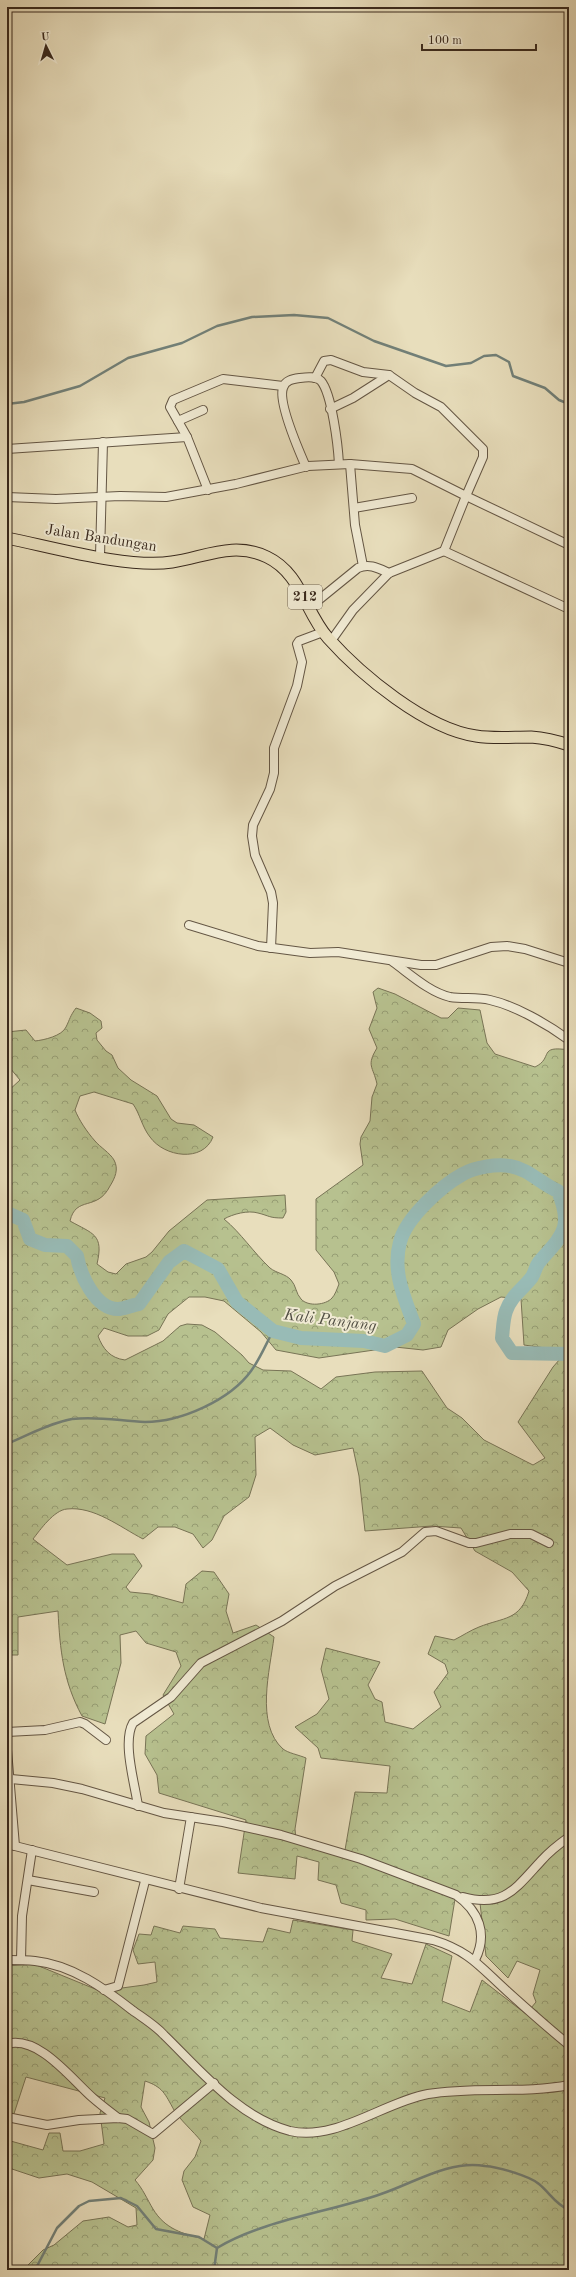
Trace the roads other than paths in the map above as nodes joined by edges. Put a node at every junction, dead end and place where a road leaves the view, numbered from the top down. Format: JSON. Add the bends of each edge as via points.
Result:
{"nodes":[{"id":1,"x":389,"y":375,"type":"junction"},
{"id":2,"x":315,"y":378,"type":"junction"},
{"id":3,"x":283,"y":386,"type":"junction"},
{"id":4,"x":330,"y":408,"type":"junction"},
{"id":5,"x":203,"y":410,"type":"dead end"},
{"id":6,"x":178,"y":421,"type":"junction"},
{"id":7,"x":187,"y":437,"type":"junction"},
{"id":8,"x":103,"y":442,"type":"junction"},
{"id":9,"x":7,"y":449,"type":"edge"},
{"id":10,"x":339,"y":464,"type":"junction"},
{"id":11,"x":350,"y":464,"type":"junction"},
{"id":12,"x":306,"y":466,"type":"junction"},
{"id":13,"x":208,"y":490,"type":"junction"},
{"id":14,"x":100,"y":496,"type":"junction"},
{"id":15,"x":466,"y":496,"type":"junction"},
{"id":16,"x":7,"y":497,"type":"edge"},
{"id":17,"x":412,"y":498,"type":"dead end"},
{"id":18,"x":354,"y":508,"type":"junction"},
{"id":19,"x":7,"y":538,"type":"edge"},
{"id":20,"x":569,"y":545,"type":"edge"},
{"id":21,"x":444,"y":551,"type":"junction"},
{"id":22,"x":100,"y":556,"type":"junction"},
{"id":23,"x":363,"y":566,"type":"junction"},
{"id":24,"x":389,"y":572,"type":"junction"},
{"id":25,"x":310,"y":607,"type":"junction"},
{"id":26,"x":569,"y":609,"type":"edge"},
{"id":27,"x":323,"y":632,"type":"junction"},
{"id":28,"x":331,"y":641,"type":"junction"},
{"id":29,"x":569,"y":744,"type":"edge"},
{"id":30,"x":189,"y":925,"type":"dead end"},
{"id":31,"x":271,"y":948,"type":"junction"},
{"id":32,"x":392,"y":962,"type":"junction"},
{"id":33,"x":569,"y":963,"type":"edge"},
{"id":34,"x":569,"y":1040,"type":"edge"},
{"id":35,"x":549,"y":1543,"type":"dead end"},
{"id":36,"x":7,"y":1732,"type":"edge"},
{"id":37,"x":106,"y":1740,"type":"dead end"},
{"id":38,"x":7,"y":1750,"type":"edge"},
{"id":39,"x":11,"y":1779,"type":"junction"},
{"id":40,"x":138,"y":1806,"type":"junction"},
{"id":41,"x":191,"y":1817,"type":"junction"},
{"id":42,"x":569,"y":1837,"type":"edge"},
{"id":43,"x":11,"y":1845,"type":"edge"},
{"id":44,"x":32,"y":1850,"type":"junction"},
{"id":45,"x":28,"y":1880,"type":"junction"},
{"id":46,"x":145,"y":1880,"type":"junction"},
{"id":47,"x":179,"y":1889,"type":"junction"},
{"id":48,"x":94,"y":1892,"type":"dead end"},
{"id":49,"x":456,"y":1895,"type":"junction"},
{"id":50,"x":7,"y":1960,"type":"edge"},
{"id":51,"x":21,"y":1960,"type":"junction"},
{"id":52,"x":475,"y":1960,"type":"junction"},
{"id":53,"x":104,"y":1990,"type":"junction"},
{"id":54,"x":7,"y":2044,"type":"edge"},
{"id":55,"x":569,"y":2045,"type":"edge"},
{"id":56,"x":214,"y":2083,"type":"junction"},
{"id":57,"x":569,"y":2085,"type":"edge"},
{"id":58,"x":7,"y":2117,"type":"edge"},
{"id":59,"x":118,"y":2118,"type":"junction"}],
"edges":[{"from":1,"to":2,"type":"street","via":[[363,372],[331,360],[324,361]]},
{"from":1,"to":4,"type":"street","via":[[353,398]]},
{"from":1,"to":15,"type":"street","via":[[441,407],[483,449],[483,457]]},
{"from":2,"to":3,"type":"street","via":[[294,379]]},
{"from":2,"to":4,"type":"street","via":[[322,382]]},
{"from":3,"to":6,"type":"street","via":[[233,379],[217,381],[173,400],[169,405]]},
{"from":3,"to":12,"type":"street","via":[[282,399],[290,428]]},
{"from":4,"to":10,"type":"street","via":[[337,433]]},
{"from":5,"to":6,"type":"street"},
{"from":6,"to":7,"type":"street"},
{"from":7,"to":8,"type":"street"},
{"from":7,"to":13,"type":"street"},
{"from":8,"to":9,"type":"street"},
{"from":8,"to":14,"type":"street"},
{"from":10,"to":11,"type":"street"},
{"from":10,"to":12,"type":"street"},
{"from":11,"to":15,"type":"street","via":[[412,470]]},
{"from":11,"to":18,"type":"street"},
{"from":12,"to":13,"type":"street"},
{"from":13,"to":14,"type":"street","via":[[166,497]]},
{"from":14,"to":16,"type":"street","via":[[56,499]]},
{"from":14,"to":22,"type":"street"},
{"from":15,"to":20,"type":"street"},
{"from":15,"to":21,"type":"street"},
{"from":17,"to":18,"type":"street"},
{"from":18,"to":23,"type":"street"},
{"from":19,"to":22,"type":"main road","name":"Jalan Bandungan","number":"212"},
{"from":21,"to":24,"type":"street"},
{"from":21,"to":26,"type":"street"},
{"from":22,"to":25,"type":"main road","name":"Jalan Bandungan","number":"212","via":[[142,563],[162,563],[224,550],[254,552],[268,557],[281,566],[300,588]]},
{"from":23,"to":24,"type":"street","via":[[373,566]]},
{"from":23,"to":25,"type":"street","via":[[351,572]]},
{"from":24,"to":28,"type":"street","via":[[353,610]]},
{"from":25,"to":27,"type":"main road","name":"Jalan Bandungan","number":"212"},
{"from":27,"to":28,"type":"main road","name":"Jalan Bandungan","number":"212"},
{"from":27,"to":31,"type":"street","via":[[297,644],[302,662],[297,686],[274,748],[274,773],[270,789],[253,825],[253,846],[273,903]]},
{"from":28,"to":29,"type":"main road","name":"Jalan Bandungan","number":"212","via":[[380,686],[429,719],[456,731],[478,737],[539,738]]},
{"from":30,"to":31,"type":"street"},
{"from":31,"to":32,"type":"street","via":[[310,953],[338,952]]},
{"from":32,"to":33,"type":"street","via":[[436,965],[491,947],[507,946],[525,948]]},
{"from":32,"to":34,"type":"street","via":[[428,987],[450,997],[498,1002]]},
{"from":35,"to":40,"type":"street","via":[[531,1534],[510,1534],[469,1543],[436,1531],[425,1532],[402,1552],[335,1586],[282,1621],[201,1663],[171,1697],[133,1723],[130,1728],[129,1747]]},
{"from":36,"to":37,"type":"street","via":[[45,1730],[80,1722]]},
{"from":38,"to":39,"type":"street"},
{"from":39,"to":40,"type":"street","via":[[82,1788]]},
{"from":39,"to":43,"type":"street"},
{"from":40,"to":41,"type":"street"},
{"from":41,"to":47,"type":"street"},
{"from":41,"to":49,"type":"street","via":[[280,1835],[362,1859]]},
{"from":42,"to":49,"type":"street","via":[[508,1895],[483,1901]]},
{"from":43,"to":44,"type":"street"},
{"from":44,"to":45,"type":"street"},
{"from":44,"to":46,"type":"street"},
{"from":45,"to":48,"type":"street"},
{"from":45,"to":51,"type":"street","via":[[22,1916]]},
{"from":46,"to":47,"type":"street"},
{"from":46,"to":53,"type":"street","via":[[118,1986]]},
{"from":47,"to":52,"type":"street","via":[[261,1908],[433,1940],[450,1945]]},
{"from":49,"to":52,"type":"street","via":[[469,1904],[476,1915],[481,1940]]},
{"from":50,"to":51,"type":"street"},
{"from":51,"to":53,"type":"street","via":[[36,1961],[70,1970]]},
{"from":52,"to":55,"type":"street"},
{"from":53,"to":56,"type":"street","via":[[163,2033]]},
{"from":54,"to":59,"type":"street","via":[[15,2042],[47,2054],[92,2098]]},
{"from":56,"to":57,"type":"street","via":[[240,2106],[269,2123],[292,2131],[320,2132],[428,2094]]},
{"from":56,"to":59,"type":"street","via":[[157,2133],[150,2134],[127,2120]]},
{"from":58,"to":59,"type":"street","via":[[47,2125]]}]}
